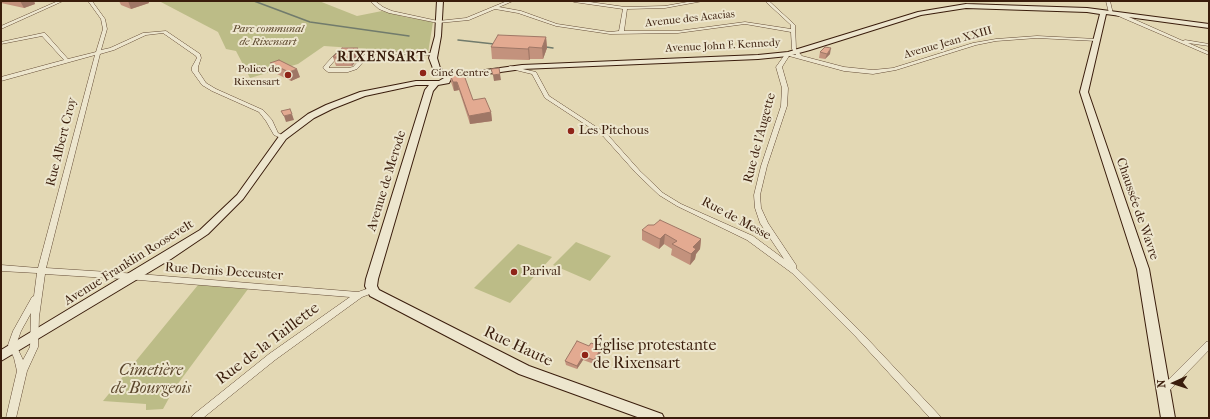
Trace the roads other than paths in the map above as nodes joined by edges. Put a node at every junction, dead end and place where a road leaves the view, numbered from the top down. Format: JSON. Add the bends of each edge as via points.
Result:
{"nodes":[{"id":1,"x":61,"y":1,"type":"edge"},
{"id":2,"x":90,"y":1,"type":"edge"},
{"id":3,"x":372,"y":1,"type":"edge"},
{"id":4,"x":440,"y":1,"type":"edge"},
{"id":5,"x":512,"y":1,"type":"edge"},
{"id":6,"x":574,"y":1,"type":"edge"},
{"id":7,"x":701,"y":1,"type":"edge"},
{"id":8,"x":767,"y":1,"type":"edge"},
{"id":9,"x":1108,"y":1,"type":"edge"},
{"id":10,"x":496,"y":8,"type":"junction"},
{"id":11,"x":625,"y":8,"type":"junction"},
{"id":12,"x":1103,"y":12,"type":"junction"},
{"id":13,"x":1115,"y":13,"type":"junction"},
{"id":14,"x":438,"y":22,"type":"junction"},
{"id":15,"x":1209,"y":26,"type":"edge"},
{"id":16,"x":1,"y":28,"type":"edge"},
{"id":17,"x":794,"y":32,"type":"junction"},
{"id":18,"x":621,"y":33,"type":"junction"},
{"id":19,"x":1097,"y":40,"type":"junction"},
{"id":20,"x":1176,"y":40,"type":"junction"},
{"id":21,"x":1,"y":43,"type":"edge"},
{"id":22,"x":1209,"y":44,"type":"edge"},
{"id":23,"x":797,"y":52,"type":"junction"},
{"id":24,"x":98,"y":53,"type":"junction"},
{"id":25,"x":368,"y":53,"type":"junction"},
{"id":26,"x":433,"y":54,"type":"junction"},
{"id":27,"x":788,"y":54,"type":"junction"},
{"id":28,"x":1209,"y":54,"type":"edge"},
{"id":29,"x":805,"y":59,"type":"junction"},
{"id":30,"x":67,"y":61,"type":"junction"},
{"id":31,"x":510,"y":68,"type":"junction"},
{"id":32,"x":446,"y":76,"type":"junction"},
{"id":33,"x":1,"y":79,"type":"edge"},
{"id":34,"x":432,"y":85,"type":"junction"},
{"id":35,"x":283,"y":137,"type":"junction"},
{"id":36,"x":1,"y":268,"type":"edge"},
{"id":37,"x":795,"y":271,"type":"junction"},
{"id":38,"x":41,"y":272,"type":"junction"},
{"id":39,"x":134,"y":277,"type":"junction"},
{"id":40,"x":372,"y":290,"type":"junction"},
{"id":41,"x":38,"y":294,"type":"junction"},
{"id":42,"x":359,"y":295,"type":"junction"},
{"id":43,"x":35,"y":336,"type":"junction"},
{"id":44,"x":1209,"y":344,"type":"edge"},
{"id":45,"x":1,"y":348,"type":"edge"},
{"id":46,"x":12,"y":349,"type":"junction"},
{"id":47,"x":1,"y":356,"type":"edge"},
{"id":48,"x":22,"y":371,"type":"junction"},
{"id":49,"x":1164,"y":390,"type":"junction"},
{"id":50,"x":11,"y":418,"type":"edge"},
{"id":51,"x":196,"y":418,"type":"edge"},
{"id":52,"x":657,"y":418,"type":"edge"},
{"id":53,"x":936,"y":418,"type":"edge"},
{"id":54,"x":1168,"y":418,"type":"edge"}],
"edges":[{"from":1,"to":16,"type":"street"},
{"from":2,"to":24,"type":"street","name":"Rue Albert Croy","via":[[105,23]]},
{"from":3,"to":14,"type":"street","via":[[391,12]]},
{"from":4,"to":14,"type":"street"},
{"from":5,"to":10,"type":"street"},
{"from":6,"to":11,"type":"street"},
{"from":7,"to":11,"type":"street","via":[[664,7]]},
{"from":8,"to":17,"type":"street","via":[[792,25]]},
{"from":9,"to":13,"type":"street"},
{"from":10,"to":14,"type":"street","via":[[467,19]]},
{"from":10,"to":18,"type":"street","name":"Avenue des Acacias","via":[[519,12],[570,28]]},
{"from":11,"to":18,"type":"street"},
{"from":12,"to":13,"type":"street","name":"Avenue John F. Kennedy"},
{"from":12,"to":19,"type":"street","name":"Chaussée de Wavre"},
{"from":12,"to":23,"type":"street","name":"Avenue John F. Kennedy","via":[[982,6],[942,8]]},
{"from":13,"to":15,"type":"street","name":"Avenue John F. Kennedy"},
{"from":13,"to":20,"type":"street"},
{"from":14,"to":26,"type":"street","via":[[438,36]]},
{"from":17,"to":18,"type":"street","name":"Avenue des Acacias","via":[[745,23],[678,32]]},
{"from":17,"to":23,"type":"street","via":[[794,49]]},
{"from":19,"to":29,"type":"street","name":"Avenue Jean XXIII","via":[[1037,37],[996,40],[883,71],[856,71]]},
{"from":19,"to":49,"type":"street","name":"Chaussée de Wavre","via":[[1084,92],[1143,269]]},
{"from":20,"to":22,"type":"street"},
{"from":20,"to":28,"type":"street"},
{"from":21,"to":30,"type":"street","via":[[43,34]]},
{"from":23,"to":27,"type":"street","name":"Avenue John F. Kennedy"},
{"from":23,"to":29,"type":"street","name":"Avenue Jean XXIII"},
{"from":24,"to":30,"type":"street"},
{"from":24,"to":35,"type":"street","via":[[145,34],[167,33],[198,55],[195,71],[204,84],[261,111],[276,134]]},
{"from":24,"to":38,"type":"street","name":"Rue Albert Croy"},
{"from":25,"to":25,"type":"street","via":[[355,68],[326,68],[339,53]]},
{"from":25,"to":26,"type":"street"},
{"from":26,"to":32,"type":"street","via":[[434,62]]},
{"from":27,"to":29,"type":"street","name":"Avenue Jean XXIII"},
{"from":27,"to":31,"type":"street","name":"Avenue John F. Kennedy","via":[[753,58]]},
{"from":27,"to":37,"type":"street","name":"Rue de l'Augette","via":[[779,67],[785,88],[784,106],[759,184],[758,201],[764,224]]},
{"from":30,"to":33,"type":"street"},
{"from":31,"to":32,"type":"street","name":"Avenue John F. Kennedy"},
{"from":31,"to":37,"type":"street","name":"Rue de Messe","via":[[534,73],[547,96],[605,135],[661,194],[750,238]]},
{"from":32,"to":34,"type":"street","name":"Avenue John F. Kennedy","via":[[446,81]]},
{"from":34,"to":35,"type":"street","name":"Avenue Franklin Roosevelt","via":[[416,83],[346,100],[311,116]]},
{"from":34,"to":40,"type":"street","name":"Avenue de Merode","via":[[372,279]]},
{"from":35,"to":39,"type":"street","name":"Avenue Franklin Roosevelt","via":[[240,198],[222,217],[184,246]]},
{"from":36,"to":38,"type":"street","name":"Rue Denis Deceuster"},
{"from":37,"to":53,"type":"street","name":"Rue de Messe","via":[[865,340]]},
{"from":38,"to":39,"type":"street","name":"Rue Denis Deceuster"},
{"from":38,"to":41,"type":"street","name":"Rue Albert Croy"},
{"from":39,"to":42,"type":"street","name":"Rue Denis Deceuster"},
{"from":39,"to":43,"type":"street","name":"Avenue Franklin Roosevelt"},
{"from":40,"to":42,"type":"street","name":"Rue Denis Deceuster"},
{"from":40,"to":52,"type":"street","name":"Rue Haute","via":[[382,298],[524,370]]},
{"from":41,"to":43,"type":"street","name":"Rue Albert Croy"},
{"from":41,"to":46,"type":"street","name":"Rue Albert Croy","via":[[17,331]]},
{"from":42,"to":51,"type":"street","name":"Rue de la Taillette","via":[[272,357]]},
{"from":43,"to":46,"type":"street","name":"Avenue Franklin Roosevelt"},
{"from":43,"to":48,"type":"street","name":"Rue Albert Croy","via":[[34,347]]},
{"from":44,"to":49,"type":"street"},
{"from":45,"to":46,"type":"street"},
{"from":46,"to":47,"type":"street","name":"Avenue Franklin Roosevelt"},
{"from":46,"to":48,"type":"street","via":[[18,357]]},
{"from":48,"to":50,"type":"street","name":"Rue Albert Croy"},
{"from":49,"to":54,"type":"street","name":"Chaussée de Wavre"}]}
